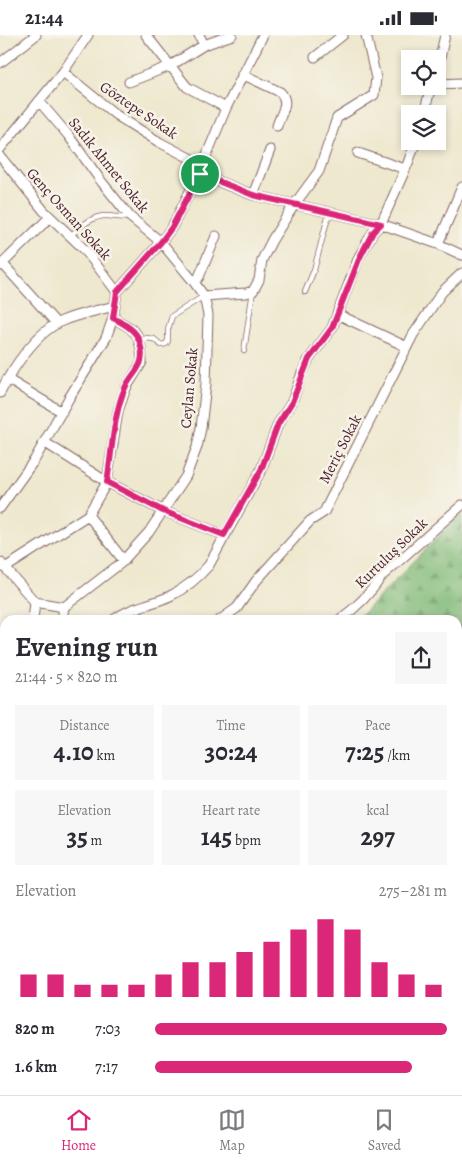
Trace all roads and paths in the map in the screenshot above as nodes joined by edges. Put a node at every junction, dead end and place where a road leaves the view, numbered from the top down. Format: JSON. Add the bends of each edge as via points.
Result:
{"nodes":[{"id":1,"x":36,"y":35,"type":"edge"},
{"id":2,"x":88,"y":35,"type":"edge"},
{"id":3,"x":146,"y":35,"type":"edge"},
{"id":4,"x":199,"y":35,"type":"edge"},
{"id":5,"x":232,"y":35,"type":"edge"},
{"id":6,"x":263,"y":35,"type":"edge"},
{"id":7,"x":342,"y":35,"type":"edge"},
{"id":8,"x":366,"y":35,"type":"edge"},
{"id":9,"x":445,"y":35,"type":"edge"},
{"id":10,"x":204,"y":45,"type":"junction"},
{"id":11,"x":442,"y":50,"type":"edge"},
{"id":12,"x":315,"y":57,"type":"dead end"},
{"id":13,"x":0,"y":63,"type":"edge"},
{"id":14,"x":170,"y":66,"type":"junction"},
{"id":15,"x":63,"y":71,"type":"junction"},
{"id":16,"x":242,"y":74,"type":"junction"},
{"id":17,"x":129,"y":81,"type":"dead end"},
{"id":18,"x":462,"y":83,"type":"edge"},
{"id":19,"x":446,"y":84,"type":"edge"},
{"id":20,"x":39,"y":101,"type":"junction"},
{"id":21,"x":226,"y":108,"type":"junction"},
{"id":22,"x":277,"y":126,"type":"dead end"},
{"id":23,"x":0,"y":149,"type":"edge"},
{"id":24,"x":270,"y":150,"type":"dead end"},
{"id":25,"x":412,"y":150,"type":"edge"},
{"id":26,"x":358,"y":153,"type":"dead end"},
{"id":27,"x":0,"y":156,"type":"edge"},
{"id":28,"x":405,"y":169,"type":"junction"},
{"id":29,"x":201,"y":170,"type":"junction"},
{"id":30,"x":462,"y":187,"type":"edge"},
{"id":31,"x":253,"y":195,"type":"junction"},
{"id":32,"x":294,"y":205,"type":"junction"},
{"id":33,"x":329,"y":213,"type":"junction"},
{"id":34,"x":50,"y":217,"type":"junction"},
{"id":35,"x":130,"y":217,"type":"junction"},
{"id":36,"x":381,"y":224,"type":"junction"},
{"id":37,"x":70,"y":235,"type":"junction"},
{"id":38,"x":216,"y":236,"type":"dead end"},
{"id":39,"x":161,"y":242,"type":"junction"},
{"id":40,"x":438,"y":244,"type":"junction"},
{"id":41,"x":462,"y":255,"type":"edge"},
{"id":42,"x":1,"y":265,"type":"edge"},
{"id":43,"x":462,"y":273,"type":"edge"},
{"id":44,"x":194,"y":282,"type":"junction"},
{"id":45,"x":253,"y":291,"type":"junction"},
{"id":46,"x":117,"y":292,"type":"junction"},
{"id":47,"x":305,"y":292,"type":"dead end"},
{"id":48,"x":204,"y":296,"type":"junction"},
{"id":49,"x":114,"y":306,"type":"junction"},
{"id":50,"x":337,"y":314,"type":"junction"},
{"id":51,"x":113,"y":318,"type":"junction"},
{"id":52,"x":58,"y":324,"type":"junction"},
{"id":53,"x":140,"y":341,"type":"junction"},
{"id":54,"x":407,"y":347,"type":"junction"},
{"id":55,"x":244,"y":351,"type":"dead end"},
{"id":56,"x":7,"y":379,"type":"junction"},
{"id":57,"x":0,"y":393,"type":"edge"},
{"id":58,"x":62,"y":412,"type":"junction"},
{"id":59,"x":44,"y":442,"type":"junction"},
{"id":60,"x":107,"y":482,"type":"junction"},
{"id":61,"x":1,"y":504,"type":"edge"},
{"id":62,"x":462,"y":505,"type":"edge"},
{"id":63,"x":163,"y":511,"type":"junction"},
{"id":64,"x":88,"y":515,"type":"junction"},
{"id":65,"x":224,"y":535,"type":"junction"},
{"id":66,"x":124,"y":561,"type":"junction"},
{"id":67,"x":3,"y":565,"type":"edge"},
{"id":68,"x":35,"y":602,"type":"junction"},
{"id":69,"x":64,"y":607,"type":"junction"},
{"id":70,"x":34,"y":615,"type":"edge"},
{"id":71,"x":63,"y":615,"type":"edge"},
{"id":72,"x":121,"y":615,"type":"edge"},
{"id":73,"x":226,"y":615,"type":"edge"},
{"id":74,"x":346,"y":615,"type":"edge"}],
"edges":[{"from":1,"to":13,"type":"street"},
{"from":2,"to":15,"type":"street"},
{"from":3,"to":14,"type":"street"},
{"from":4,"to":10,"type":"street"},
{"from":5,"to":10,"type":"street"},
{"from":6,"to":16,"type":"street"},
{"from":7,"to":12,"type":"street"},
{"from":8,"to":32,"type":"street","via":[[376,78],[374,95],[337,117],[319,171]]},
{"from":9,"to":11,"type":"street"},
{"from":10,"to":14,"type":"street"},
{"from":14,"to":17,"type":"street"},
{"from":14,"to":21,"type":"street","via":[[187,87]]},
{"from":15,"to":20,"type":"street"},
{"from":15,"to":29,"type":"street","name":"Göztepe Sokak","via":[[100,104]]},
{"from":16,"to":21,"type":"street"},
{"from":16,"to":22,"type":"street","via":[[285,97],[286,103]]},
{"from":18,"to":19,"type":"street"},
{"from":20,"to":23,"type":"street"},
{"from":20,"to":35,"type":"street","name":"Sadık Ahmet Sokak"},
{"from":21,"to":29,"type":"street"},
{"from":24,"to":31,"type":"street"},
{"from":25,"to":28,"type":"street"},
{"from":26,"to":28,"type":"street"},
{"from":27,"to":34,"type":"street","name":"Genç Osman Sokak"},
{"from":28,"to":36,"type":"street"},
{"from":29,"to":31,"type":"street","name":"Göztepe Sokak"},
{"from":29,"to":39,"type":"street"},
{"from":30,"to":40,"type":"street"},
{"from":31,"to":32,"type":"street","name":"Göztepe Sokak"},
{"from":32,"to":33,"type":"street","name":"Göztepe Sokak"},
{"from":32,"to":45,"type":"street","via":[[266,251]]},
{"from":33,"to":36,"type":"street","name":"Göztepe Sokak"},
{"from":33,"to":47,"type":"lane"},
{"from":34,"to":37,"type":"street","name":"Genç Osman Sokak"},
{"from":34,"to":42,"type":"street"},
{"from":35,"to":37,"type":"lane","via":[[96,217]]},
{"from":35,"to":39,"type":"street","name":"Sadık Ahmet Sokak"},
{"from":36,"to":40,"type":"street","name":"Göztepe Sokak"},
{"from":36,"to":50,"type":"street","via":[[360,257]]},
{"from":37,"to":46,"type":"street","name":"Genç Osman Sokak"},
{"from":38,"to":44,"type":"street"},
{"from":39,"to":44,"type":"street","name":"Ceylan Sokak"},
{"from":39,"to":46,"type":"street"},
{"from":40,"to":41,"type":"street","name":"Göztepe Sokak"},
{"from":42,"to":52,"type":"street"},
{"from":43,"to":54,"type":"street","name":"Meriç Sokak","via":[[442,292]]},
{"from":44,"to":48,"type":"street","name":"Ceylan Sokak"},
{"from":45,"to":48,"type":"street"},
{"from":45,"to":55,"type":"lane"},
{"from":46,"to":49,"type":"street"},
{"from":48,"to":53,"type":"lane","via":[[172,316],[166,344],[161,345],[146,337]]},
{"from":48,"to":63,"type":"street","name":"Ceylan Sokak","via":[[208,315],[202,428],[186,475]]},
{"from":49,"to":51,"type":"street"},
{"from":49,"to":52,"type":"street"},
{"from":50,"to":54,"type":"street"},
{"from":50,"to":65,"type":"street","via":[[332,328],[309,359],[292,402],[278,424],[261,470]]},
{"from":51,"to":53,"type":"street","via":[[129,327]]},
{"from":51,"to":58,"type":"street","via":[[106,338]]},
{"from":52,"to":56,"type":"street","via":[[44,333]]},
{"from":53,"to":60,"type":"street","via":[[142,362],[126,388],[118,411]]},
{"from":54,"to":73,"type":"street","name":"Meriç Sokak","via":[[324,512],[310,521]]},
{"from":56,"to":57,"type":"street"},
{"from":56,"to":58,"type":"street"},
{"from":58,"to":59,"type":"street"},
{"from":59,"to":60,"type":"street"},
{"from":59,"to":61,"type":"street"},
{"from":60,"to":63,"type":"street"},
{"from":60,"to":64,"type":"street"},
{"from":62,"to":74,"type":"street","name":"Kurtuluş Sokak","via":[[382,576],[372,591]]},
{"from":63,"to":65,"type":"street"},
{"from":63,"to":66,"type":"street","name":"Ceylan Sokak"},
{"from":64,"to":66,"type":"street"},
{"from":64,"to":67,"type":"street"},
{"from":65,"to":72,"type":"street","via":[[199,577],[170,596]]},
{"from":66,"to":69,"type":"street","name":"Ceylan Sokak"},
{"from":67,"to":68,"type":"street"},
{"from":68,"to":69,"type":"street"},
{"from":68,"to":70,"type":"street"},
{"from":69,"to":71,"type":"street"}]}
